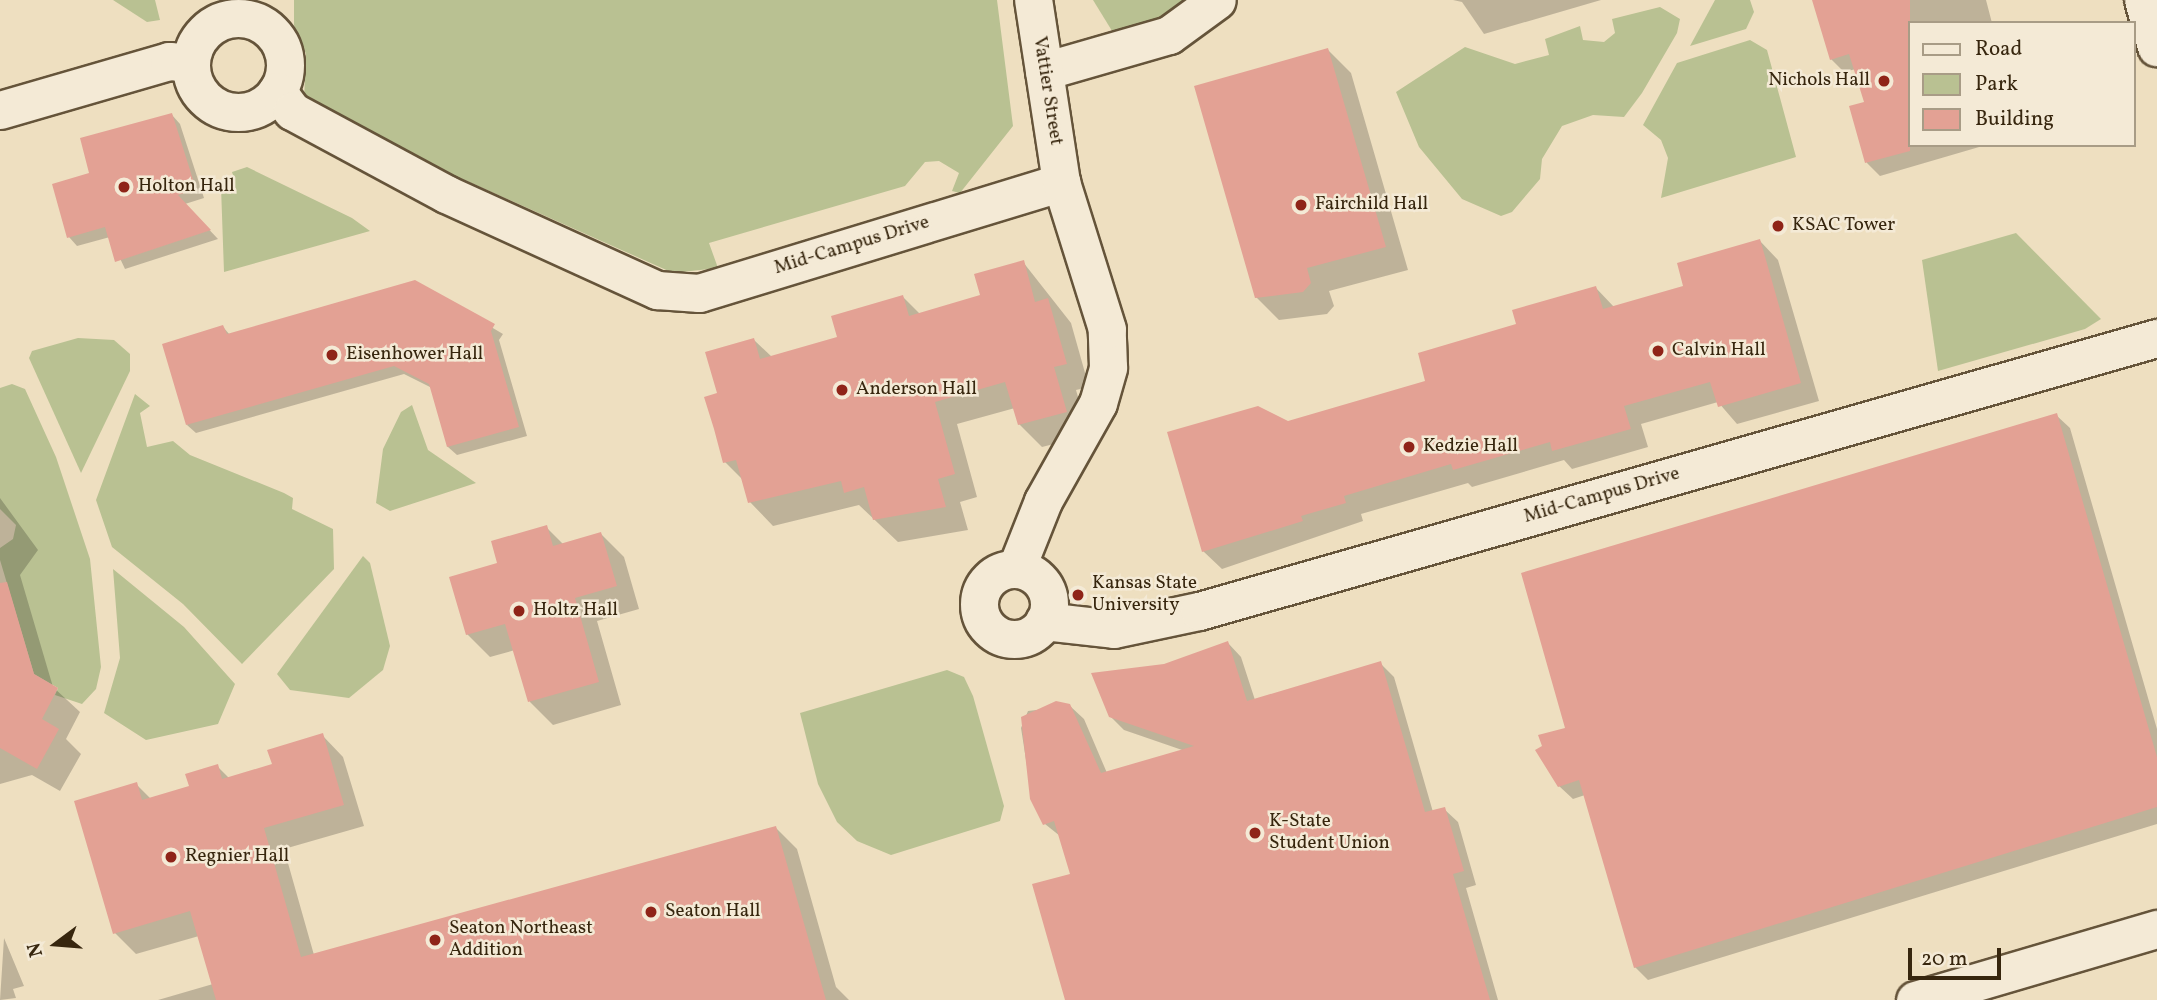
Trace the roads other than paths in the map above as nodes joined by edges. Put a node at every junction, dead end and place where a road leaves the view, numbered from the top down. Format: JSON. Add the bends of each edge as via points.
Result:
{"nodes":[{"id":1,"x":1033,"y":0,"type":"edge"},
{"id":2,"x":1217,"y":0,"type":"edge"},
{"id":3,"x":2144,"y":0,"type":"edge"},
{"id":4,"x":211,"y":11,"type":"edge"},
{"id":5,"x":266,"y":12,"type":"edge"},
{"id":6,"x":2157,"y":47,"type":"edge"},
{"id":7,"x":191,"y":63,"type":"junction"},
{"id":8,"x":1044,"y":71,"type":"junction"},
{"id":9,"x":277,"y":91,"type":"junction"},
{"id":10,"x":0,"y":110,"type":"edge"},
{"id":11,"x":1060,"y":182,"type":"junction"},
{"id":12,"x":2157,"y":338,"type":"edge"},
{"id":13,"x":1016,"y":569,"type":"junction"},
{"id":14,"x":1044,"y":621,"type":"junction"},
{"id":15,"x":2157,"y":929,"type":"edge"},
{"id":16,"x":1915,"y":1000,"type":"edge"}],
"edges":[{"from":1,"to":8,"type":"street","name":"Vattier Street"},
{"from":2,"to":8,"type":"street","via":[[1169,35]]},
{"from":3,"to":6,"type":"main road"},
{"from":4,"to":5,"type":"street","via":[[247,18]]},
{"from":4,"to":7,"type":"street"},
{"from":5,"to":9,"type":"street","via":[[284,54]]},
{"from":7,"to":9,"type":"street","via":[[199,92],[223,110],[253,110]]},
{"from":7,"to":10,"type":"street","via":[[169,61]]},
{"from":8,"to":11,"type":"street","name":"Vattier Street"},
{"from":9,"to":11,"type":"street","name":"Mid-Campus Drive","via":[[292,111],[446,194],[657,290],[699,293]]},
{"from":11,"to":13,"type":"street","via":[[1107,329],[1108,367],[1098,403],[1042,501]]},
{"from":12,"to":14,"type":"street","name":"Mid-Campus Drive","via":[[1199,611],[1114,629]]},
{"from":13,"to":14,"type":"street","via":[[1044,588]]},
{"from":13,"to":14,"type":"street","via":[[986,583],[981,617],[1006,639],[1028,636]]},
{"from":15,"to":16,"type":"street"}]}
